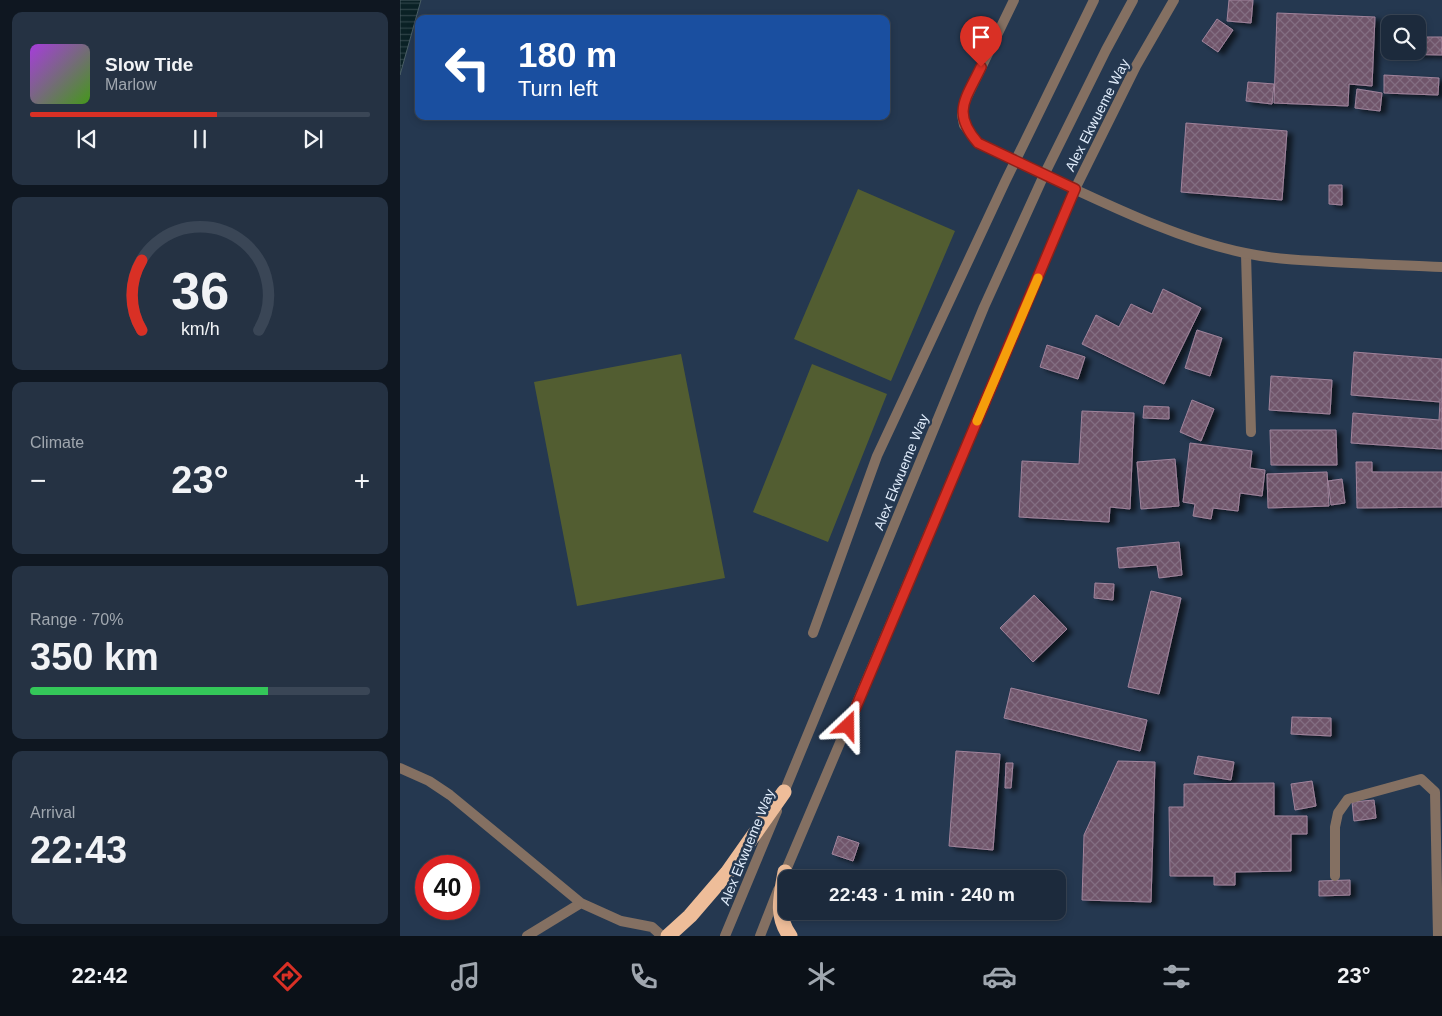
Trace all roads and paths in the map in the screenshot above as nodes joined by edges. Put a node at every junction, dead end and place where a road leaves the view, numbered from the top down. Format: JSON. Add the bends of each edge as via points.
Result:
{"nodes":[{"id":1,"x":1014,"y":0,"type":"edge"},
{"id":2,"x":1094,"y":0,"type":"edge"},
{"id":3,"x":1133,"y":0,"type":"edge"},
{"id":4,"x":1174,"y":0,"type":"edge"},
{"id":5,"x":1015,"y":161,"type":"junction"},
{"id":6,"x":1044,"y":175,"type":"junction"},
{"id":7,"x":1075,"y":189,"type":"junction"},
{"id":8,"x":1246,"y":254,"type":"junction"},
{"id":9,"x":1442,"y":267,"type":"edge"},
{"id":10,"x":1251,"y":432,"type":"dead end"},
{"id":11,"x":813,"y":633,"type":"dead end"},
{"id":12,"x":400,"y":768,"type":"edge"},
{"id":13,"x":784,"y":792,"type":"junction"},
{"id":14,"x":1438,"y":815,"type":"edge"},
{"id":15,"x":786,"y":870,"type":"edge"},
{"id":16,"x":1335,"y":876,"type":"dead end"},
{"id":17,"x":778,"y":890,"type":"edge"},
{"id":18,"x":581,"y":903,"type":"junction"},
{"id":19,"x":783,"y":920,"type":"edge"},
{"id":20,"x":527,"y":936,"type":"edge"},
{"id":21,"x":662,"y":936,"type":"edge"},
{"id":22,"x":668,"y":936,"type":"edge"},
{"id":23,"x":725,"y":936,"type":"edge"},
{"id":24,"x":760,"y":936,"type":"edge"},
{"id":25,"x":790,"y":936,"type":"edge"},
{"id":26,"x":1438,"y":936,"type":"edge"}],
"edges":[{"from":1,"to":5,"type":"street","via":[[965,100],[962,115],[964,125],[978,143]]},
{"from":2,"to":5,"type":"street"},
{"from":3,"to":6,"type":"street","name":"Alex Ekwueme Way"},
{"from":4,"to":7,"type":"street","name":"Alex Ekwueme Way","via":[[1136,66]]},
{"from":5,"to":6,"type":"street"},
{"from":5,"to":11,"type":"street","via":[[877,456]]},
{"from":6,"to":7,"type":"street"},
{"from":6,"to":13,"type":"street","name":"Alex Ekwueme Way","via":[[980,317]]},
{"from":7,"to":8,"type":"street","via":[[1162,227]]},
{"from":7,"to":15,"type":"street","name":"Alex Ekwueme Way"},
{"from":8,"to":9,"type":"street","via":[[1338,263]]},
{"from":8,"to":10,"type":"street"},
{"from":12,"to":18,"type":"street","via":[[429,781],[450,796]]},
{"from":13,"to":22,"type":"highway","via":[[727,873]]},
{"from":13,"to":23,"type":"street","name":"Alex Ekwueme Way"},
{"from":14,"to":16,"type":"street","via":[[1434,792],[1421,779],[1348,799],[1338,813],[1335,827]]},
{"from":14,"to":26,"type":"street"},
{"from":17,"to":24,"type":"street","name":"Alex Ekwueme Way"},
{"from":18,"to":20,"type":"street"},
{"from":18,"to":21,"type":"street","via":[[620,921],[652,927]]},
{"from":19,"to":25,"type":"highway"}]}
